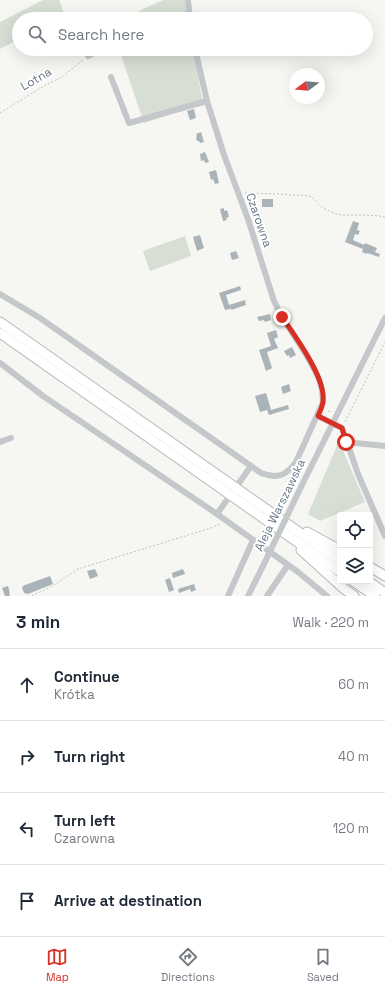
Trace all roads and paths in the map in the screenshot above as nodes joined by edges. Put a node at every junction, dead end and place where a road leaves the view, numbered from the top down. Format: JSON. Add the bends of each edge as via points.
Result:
{"nodes":[{"id":1,"x":188,"y":0,"type":"edge"},
{"id":2,"x":190,"y":12,"type":"edge"},
{"id":3,"x":88,"y":56,"type":"edge"},
{"id":4,"x":197,"y":56,"type":"edge"},
{"id":5,"x":111,"y":77,"type":"dead end"},
{"id":6,"x":207,"y":101,"type":"junction"},
{"id":7,"x":0,"y":113,"type":"edge"},
{"id":8,"x":238,"y":193,"type":"junction"},
{"id":9,"x":385,"y":217,"type":"edge"},
{"id":10,"x":0,"y":294,"type":"edge"},
{"id":11,"x":385,"y":318,"type":"edge"},
{"id":12,"x":0,"y":322,"type":"edge"},
{"id":13,"x":0,"y":332,"type":"edge"},
{"id":14,"x":385,"y":342,"type":"edge"},
{"id":15,"x":0,"y":363,"type":"edge"},
{"id":16,"x":318,"y":416,"type":"junction"},
{"id":17,"x":333,"y":423,"type":"junction"},
{"id":18,"x":342,"y":428,"type":"junction"},
{"id":19,"x":11,"y":438,"type":"dead end"},
{"id":20,"x":0,"y":442,"type":"edge"},
{"id":21,"x":346,"y":442,"type":"junction"},
{"id":22,"x":385,"y":446,"type":"edge"},
{"id":23,"x":251,"y":466,"type":"junction"},
{"id":24,"x":234,"y":492,"type":"junction"},
{"id":25,"x":267,"y":510,"type":"junction"},
{"id":26,"x":217,"y":514,"type":"junction"},
{"id":27,"x":225,"y":520,"type":"junction"},
{"id":28,"x":269,"y":521,"type":"junction"},
{"id":29,"x":382,"y":522,"type":"edge"},
{"id":30,"x":384,"y":534,"type":"edge"},
{"id":31,"x":253,"y":540,"type":"junction"},
{"id":32,"x":337,"y":548,"type":"edge"},
{"id":33,"x":337,"y":559,"type":"edge"},
{"id":34,"x":288,"y":565,"type":"junction"},
{"id":35,"x":373,"y":569,"type":"edge"},
{"id":36,"x":337,"y":570,"type":"edge"},
{"id":37,"x":385,"y":576,"type":"edge"},
{"id":38,"x":357,"y":584,"type":"edge"},
{"id":39,"x":372,"y":584,"type":"edge"},
{"id":40,"x":385,"y":593,"type":"edge"},
{"id":41,"x":32,"y":596,"type":"edge"},
{"id":42,"x":228,"y":596,"type":"edge"},
{"id":43,"x":248,"y":596,"type":"edge"},
{"id":44,"x":267,"y":596,"type":"edge"},
{"id":45,"x":327,"y":596,"type":"edge"},
{"id":46,"x":354,"y":596,"type":"edge"},
{"id":47,"x":375,"y":596,"type":"edge"}],
"edges":[{"from":1,"to":2,"type":"street"},
{"from":3,"to":7,"type":"path","name":"Lotna","via":[[62,77]]},
{"from":4,"to":6,"type":"street","name":"Czarowna"},
{"from":5,"to":6,"type":"street","via":[[129,123]]},
{"from":6,"to":8,"type":"street","name":"Czarowna"},
{"from":8,"to":9,"type":"path","via":[[309,196],[319,205],[342,216]]},
{"from":8,"to":16,"type":"street","name":"Czarowna","via":[[274,301],[319,379],[323,402]]},
{"from":10,"to":23,"type":"street","via":[[40,318]]},
{"from":11,"to":17,"type":"street","name":"Aleja Warszawska"},
{"from":12,"to":24,"type":"highway"},
{"from":13,"to":24,"type":"highway"},
{"from":14,"to":18,"type":"path"},
{"from":15,"to":26,"type":"street","via":[[43,396]]},
{"from":16,"to":17,"type":"street"},
{"from":16,"to":23,"type":"street","via":[[296,462],[286,473],[269,476]]},
{"from":17,"to":18,"type":"street"},
{"from":17,"to":43,"type":"street","name":"Aleja Warszawska","bridge":true},
{"from":18,"to":21,"type":"street"},
{"from":19,"to":20,"type":"street"},
{"from":21,"to":22,"type":"street"},
{"from":21,"to":29,"type":"street","via":[[358,474]]},
{"from":23,"to":24,"type":"street"},
{"from":24,"to":25,"type":"highway"},
{"from":24,"to":26,"type":"street"},
{"from":24,"to":28,"type":"highway"},
{"from":25,"to":32,"type":"highway"},
{"from":25,"to":33,"type":"highway"},
{"from":26,"to":27,"type":"street"},
{"from":27,"to":31,"type":"street"},
{"from":27,"to":41,"type":"path","via":[[211,528],[78,569],[54,586]]},
{"from":28,"to":36,"type":"highway"},
{"from":28,"to":46,"type":"highway"},
{"from":29,"to":30,"type":"street"},
{"from":31,"to":34,"type":"street"},
{"from":31,"to":42,"type":"street"},
{"from":34,"to":44,"type":"street"},
{"from":34,"to":45,"type":"street"},
{"from":35,"to":37,"type":"highway"},
{"from":38,"to":47,"type":"highway"},
{"from":39,"to":40,"type":"highway"}]}
